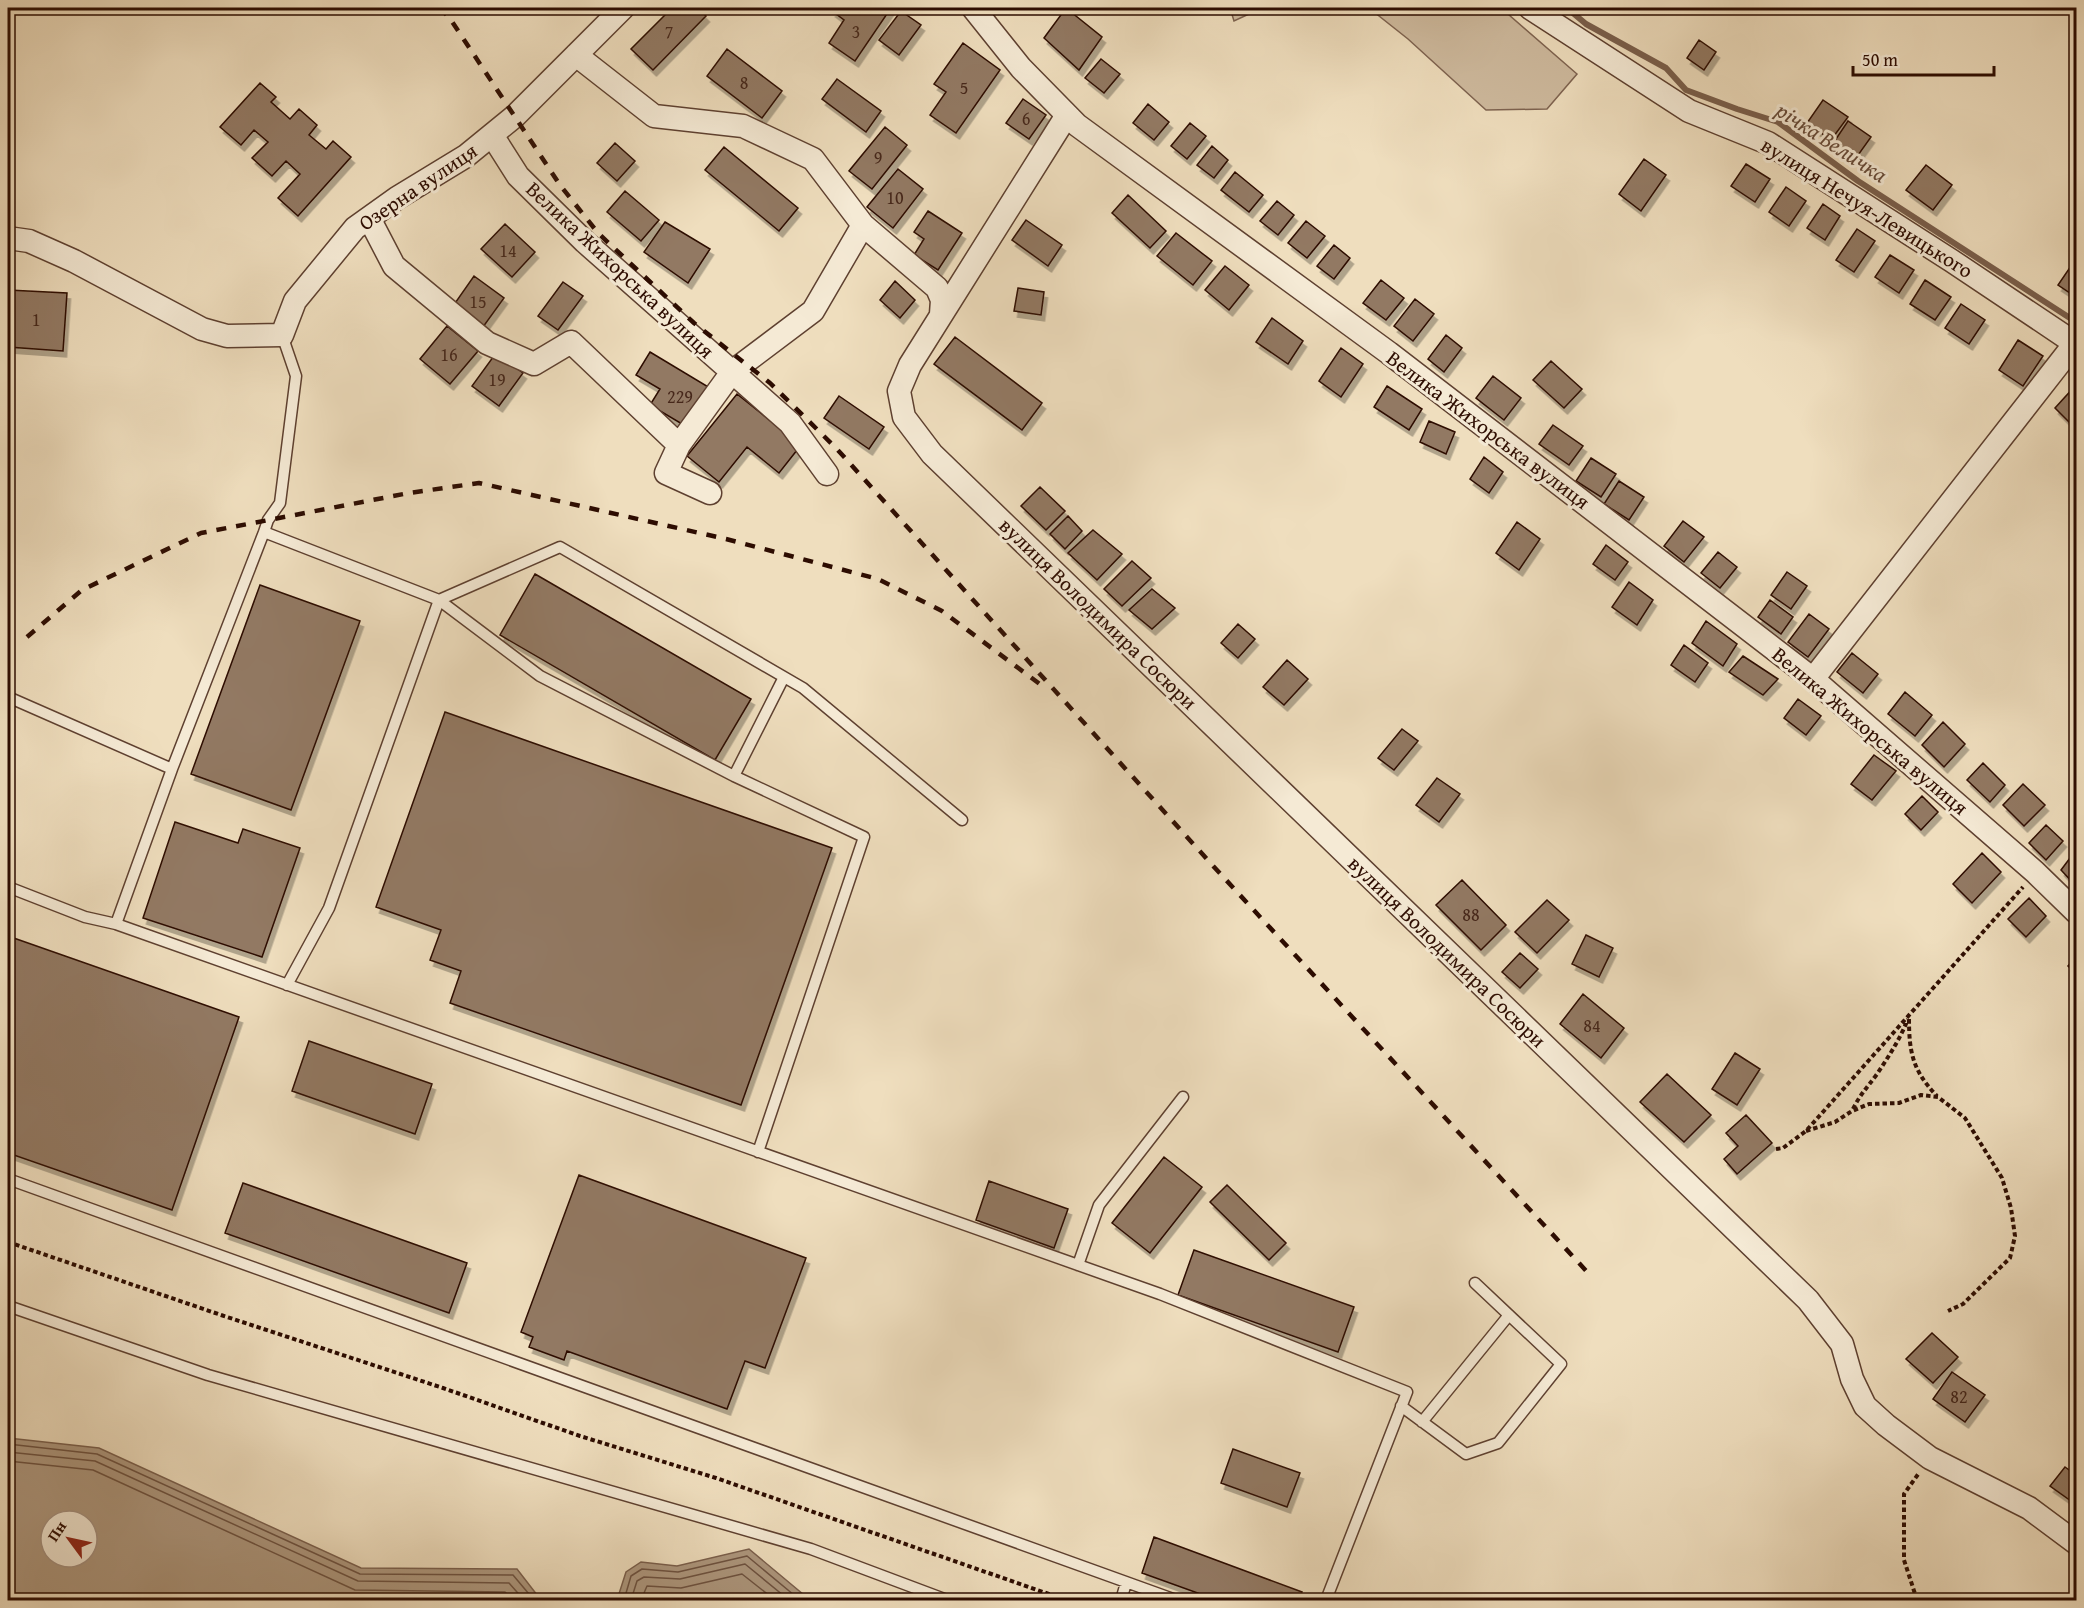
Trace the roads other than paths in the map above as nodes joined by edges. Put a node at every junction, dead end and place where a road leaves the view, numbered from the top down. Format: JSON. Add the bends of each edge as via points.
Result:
{"nodes":[{"id":1,"x":623,"y":8,"type":"edge"},
{"id":2,"x":973,"y":8,"type":"edge"},
{"id":3,"x":1530,"y":8,"type":"edge"},
{"id":4,"x":576,"y":55,"type":"junction"},
{"id":5,"x":1067,"y":115,"type":"junction"},
{"id":6,"x":492,"y":135,"type":"junction"},
{"id":7,"x":369,"y":218,"type":"junction"},
{"id":8,"x":863,"y":225,"type":"junction"},
{"id":9,"x":8,"y":238,"type":"edge"},
{"id":10,"x":941,"y":314,"type":"junction"},
{"id":11,"x":282,"y":335,"type":"junction"},
{"id":12,"x":2076,"y":343,"type":"edge"},
{"id":13,"x":732,"y":372,"type":"junction"},
{"id":14,"x":679,"y":445,"type":"junction"},
{"id":15,"x":827,"y":474,"type":"dead end"},
{"id":16,"x":710,"y":493,"type":"dead end"},
{"id":17,"x":264,"y":532,"type":"junction"},
{"id":18,"x":439,"y":600,"type":"junction"},
{"id":19,"x":784,"y":677,"type":"junction"},
{"id":20,"x":1813,"y":679,"type":"junction"},
{"id":21,"x":8,"y":697,"type":"edge"},
{"id":22,"x":172,"y":769,"type":"junction"},
{"id":23,"x":734,"y":776,"type":"junction"},
{"id":24,"x":962,"y":820,"type":"dead end"},
{"id":25,"x":8,"y":887,"type":"edge"},
{"id":26,"x":2076,"y":912,"type":"edge"},
{"id":27,"x":116,"y":924,"type":"junction"},
{"id":28,"x":287,"y":985,"type":"junction"},
{"id":29,"x":1183,"y":1097,"type":"dead end"},
{"id":30,"x":758,"y":1152,"type":"junction"},
{"id":31,"x":8,"y":1179,"type":"edge"},
{"id":32,"x":1077,"y":1264,"type":"junction"},
{"id":33,"x":1475,"y":1283,"type":"dead end"},
{"id":34,"x":8,"y":1306,"type":"edge"},
{"id":35,"x":1509,"y":1315,"type":"junction"},
{"id":36,"x":1401,"y":1406,"type":"junction"},
{"id":37,"x":1422,"y":1422,"type":"junction"},
{"id":38,"x":2076,"y":1543,"type":"edge"},
{"id":39,"x":1126,"y":1583,"type":"junction"},
{"id":40,"x":947,"y":1600,"type":"edge"},
{"id":41,"x":1121,"y":1600,"type":"edge"},
{"id":42,"x":1176,"y":1600,"type":"edge"},
{"id":43,"x":1326,"y":1600,"type":"edge"}],
"edges":[{"from":1,"to":4,"type":"street","name":"Озерна вулиця"},
{"from":2,"to":5,"type":"street"},
{"from":3,"to":12,"type":"street","name":"вулиця Нечуя-Левицького","via":[[1689,111],[1768,142]]},
{"from":4,"to":6,"type":"street","name":"Озерна вулиця"},
{"from":4,"to":8,"type":"street","via":[[654,116],[742,126],[813,159]]},
{"from":5,"to":10,"type":"street"},
{"from":5,"to":20,"type":"street","name":"Велика Жихорська вулиця","via":[[1389,354]]},
{"from":6,"to":7,"type":"street","name":"Озерна вулиця"},
{"from":6,"to":13,"type":"street","name":"Велика Жихорська вулиця","via":[[518,176],[568,226]]},
{"from":7,"to":11,"type":"street","name":"Озерна вулиця","via":[[356,228],[295,301]]},
{"from":7,"to":14,"type":"street","via":[[394,266],[487,342],[534,364],[571,342]]},
{"from":8,"to":10,"type":"street","via":[[937,288],[942,300]]},
{"from":8,"to":13,"type":"street","via":[[813,311]]},
{"from":9,"to":11,"type":"street","via":[[29,241],[74,261],[202,329],[227,336]]},
{"from":10,"to":38,"type":"street","name":"вулиця Володимира Сосюри","via":[[899,391],[904,417],[932,454],[1808,1300],[1842,1344],[1865,1406],[1930,1458],[2029,1508]]},
{"from":11,"to":17,"type":"lane","via":[[296,376],[280,503]]},
{"from":12,"to":20,"type":"street"},
{"from":13,"to":14,"type":"street","name":"Велика Жихорська вулиця"},
{"from":13,"to":15,"type":"street","name":"Велика Жихорська вулиця","via":[[790,423]]},
{"from":14,"to":16,"type":"street","name":"Велика Жихорська вулиця","via":[[666,473]]},
{"from":17,"to":18,"type":"lane"},
{"from":17,"to":22,"type":"lane"},
{"from":18,"to":19,"type":"lane","via":[[560,547]]},
{"from":18,"to":23,"type":"lane","via":[[540,676]]},
{"from":18,"to":28,"type":"lane","via":[[329,908]]},
{"from":19,"to":23,"type":"lane"},
{"from":19,"to":24,"type":"lane","via":[[803,688]]},
{"from":20,"to":26,"type":"street","name":"Велика Жихорська вулиця"},
{"from":21,"to":22,"type":"lane"},
{"from":22,"to":27,"type":"lane"},
{"from":23,"to":30,"type":"lane","via":[[864,837]]},
{"from":25,"to":27,"type":"lane","via":[[85,917]]},
{"from":27,"to":28,"type":"lane"},
{"from":28,"to":30,"type":"lane"},
{"from":29,"to":32,"type":"lane","via":[[1099,1205]]},
{"from":30,"to":32,"type":"lane"},
{"from":31,"to":39,"type":"lane"},
{"from":32,"to":36,"type":"lane","via":[[1407,1392]]},
{"from":33,"to":35,"type":"lane"},
{"from":34,"to":40,"type":"lane","via":[[208,1375],[811,1550]]},
{"from":35,"to":37,"type":"lane"},
{"from":35,"to":37,"type":"lane","via":[[1561,1364],[1498,1443],[1466,1454]]},
{"from":36,"to":37,"type":"lane"},
{"from":36,"to":43,"type":"lane"},
{"from":39,"to":41,"type":"lane"},
{"from":39,"to":42,"type":"lane"}]}
